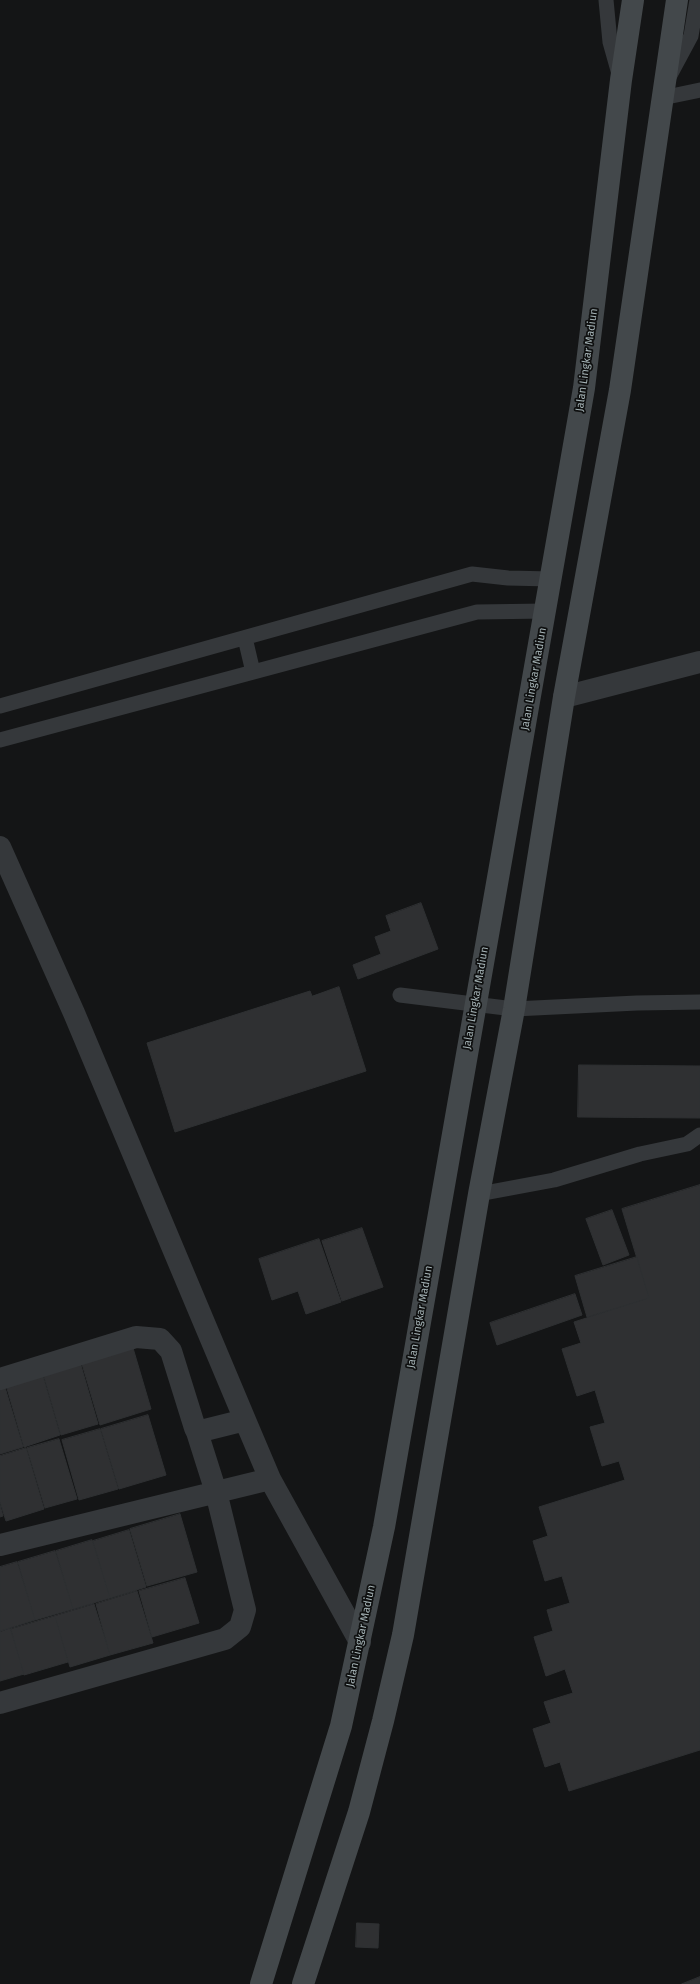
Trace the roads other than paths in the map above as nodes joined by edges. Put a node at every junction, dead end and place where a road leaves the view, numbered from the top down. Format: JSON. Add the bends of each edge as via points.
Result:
{"nodes":[{"id":1,"x":606,"y":0,"type":"edge"},
{"id":2,"x":633,"y":0,"type":"edge"},
{"id":3,"x":677,"y":0,"type":"edge"},
{"id":4,"x":697,"y":0,"type":"edge"},
{"id":5,"x":621,"y":80,"type":"junction"},
{"id":6,"x":700,"y":90,"type":"edge"},
{"id":7,"x":663,"y":91,"type":"junction"},
{"id":8,"x":551,"y":579,"type":"junction"},
{"id":9,"x":546,"y":611,"type":"junction"},
{"id":10,"x":245,"y":638,"type":"junction"},
{"id":11,"x":700,"y":662,"type":"edge"},
{"id":12,"x":252,"y":672,"type":"junction"},
{"id":13,"x":564,"y":697,"type":"junction"},
{"id":14,"x":0,"y":706,"type":"edge"},
{"id":15,"x":0,"y":740,"type":"edge"},
{"id":16,"x":0,"y":847,"type":"edge"},
{"id":17,"x":400,"y":995,"type":"dead end"},
{"id":18,"x":700,"y":1002,"type":"edge"},
{"id":19,"x":475,"y":1004,"type":"junction"},
{"id":20,"x":514,"y":1009,"type":"junction"},
{"id":21,"x":700,"y":1135,"type":"edge"},
{"id":22,"x":479,"y":1194,"type":"junction"},
{"id":23,"x":0,"y":1379,"type":"edge"},
{"id":24,"x":246,"y":1420,"type":"junction"},
{"id":25,"x":198,"y":1432,"type":"junction"},
{"id":26,"x":270,"y":1479,"type":"junction"},
{"id":27,"x":216,"y":1492,"type":"junction"},
{"id":28,"x":0,"y":1545,"type":"edge"},
{"id":29,"x":360,"y":1642,"type":"junction"},
{"id":30,"x":0,"y":1703,"type":"edge"},
{"id":31,"x":261,"y":1984,"type":"edge"},
{"id":32,"x":303,"y":1984,"type":"edge"}],
"edges":[{"from":1,"to":5,"type":"lane","via":[[610,42]]},
{"from":2,"to":5,"type":"main road","name":"Jalan Lingkar Madiun"},
{"from":3,"to":7,"type":"main road"},
{"from":4,"to":7,"type":"lane","via":[[691,36]]},
{"from":5,"to":8,"type":"main road","name":"Jalan Lingkar Madiun","via":[[584,388]]},
{"from":6,"to":7,"type":"lane"},
{"from":7,"to":13,"type":"main road","via":[[620,390]]},
{"from":8,"to":9,"type":"main road","name":"Jalan Lingkar Madiun"},
{"from":8,"to":10,"type":"lane","via":[[472,574]]},
{"from":9,"to":12,"type":"lane","via":[[477,612]]},
{"from":9,"to":19,"type":"main road","name":"Jalan Lingkar Madiun"},
{"from":10,"to":12,"type":"lane"},
{"from":10,"to":14,"type":"lane"},
{"from":11,"to":13,"type":"street"},
{"from":12,"to":15,"type":"lane"},
{"from":13,"to":20,"type":"main road"},
{"from":16,"to":24,"type":"street","via":[[74,1013]]},
{"from":17,"to":19,"type":"lane"},
{"from":18,"to":20,"type":"lane"},
{"from":19,"to":20,"type":"lane"},
{"from":19,"to":29,"type":"main road","name":"Jalan Lingkar Madiun","via":[[385,1520]]},
{"from":20,"to":22,"type":"main road"},
{"from":21,"to":22,"type":"lane","via":[[686,1144],[640,1154],[554,1180]]},
{"from":22,"to":32,"type":"main road","via":[[401,1642],[359,1812]]},
{"from":23,"to":25,"type":"street","via":[[136,1337],[160,1339],[171,1351]]},
{"from":24,"to":25,"type":"street"},
{"from":24,"to":26,"type":"street"},
{"from":25,"to":27,"type":"street"},
{"from":26,"to":27,"type":"street"},
{"from":26,"to":29,"type":"street"},
{"from":27,"to":28,"type":"street"},
{"from":27,"to":30,"type":"street","via":[[245,1610],[240,1627],[225,1639]]},
{"from":29,"to":31,"type":"main road","name":"Jalan Lingkar Madiun","via":[[341,1726]]}]}
